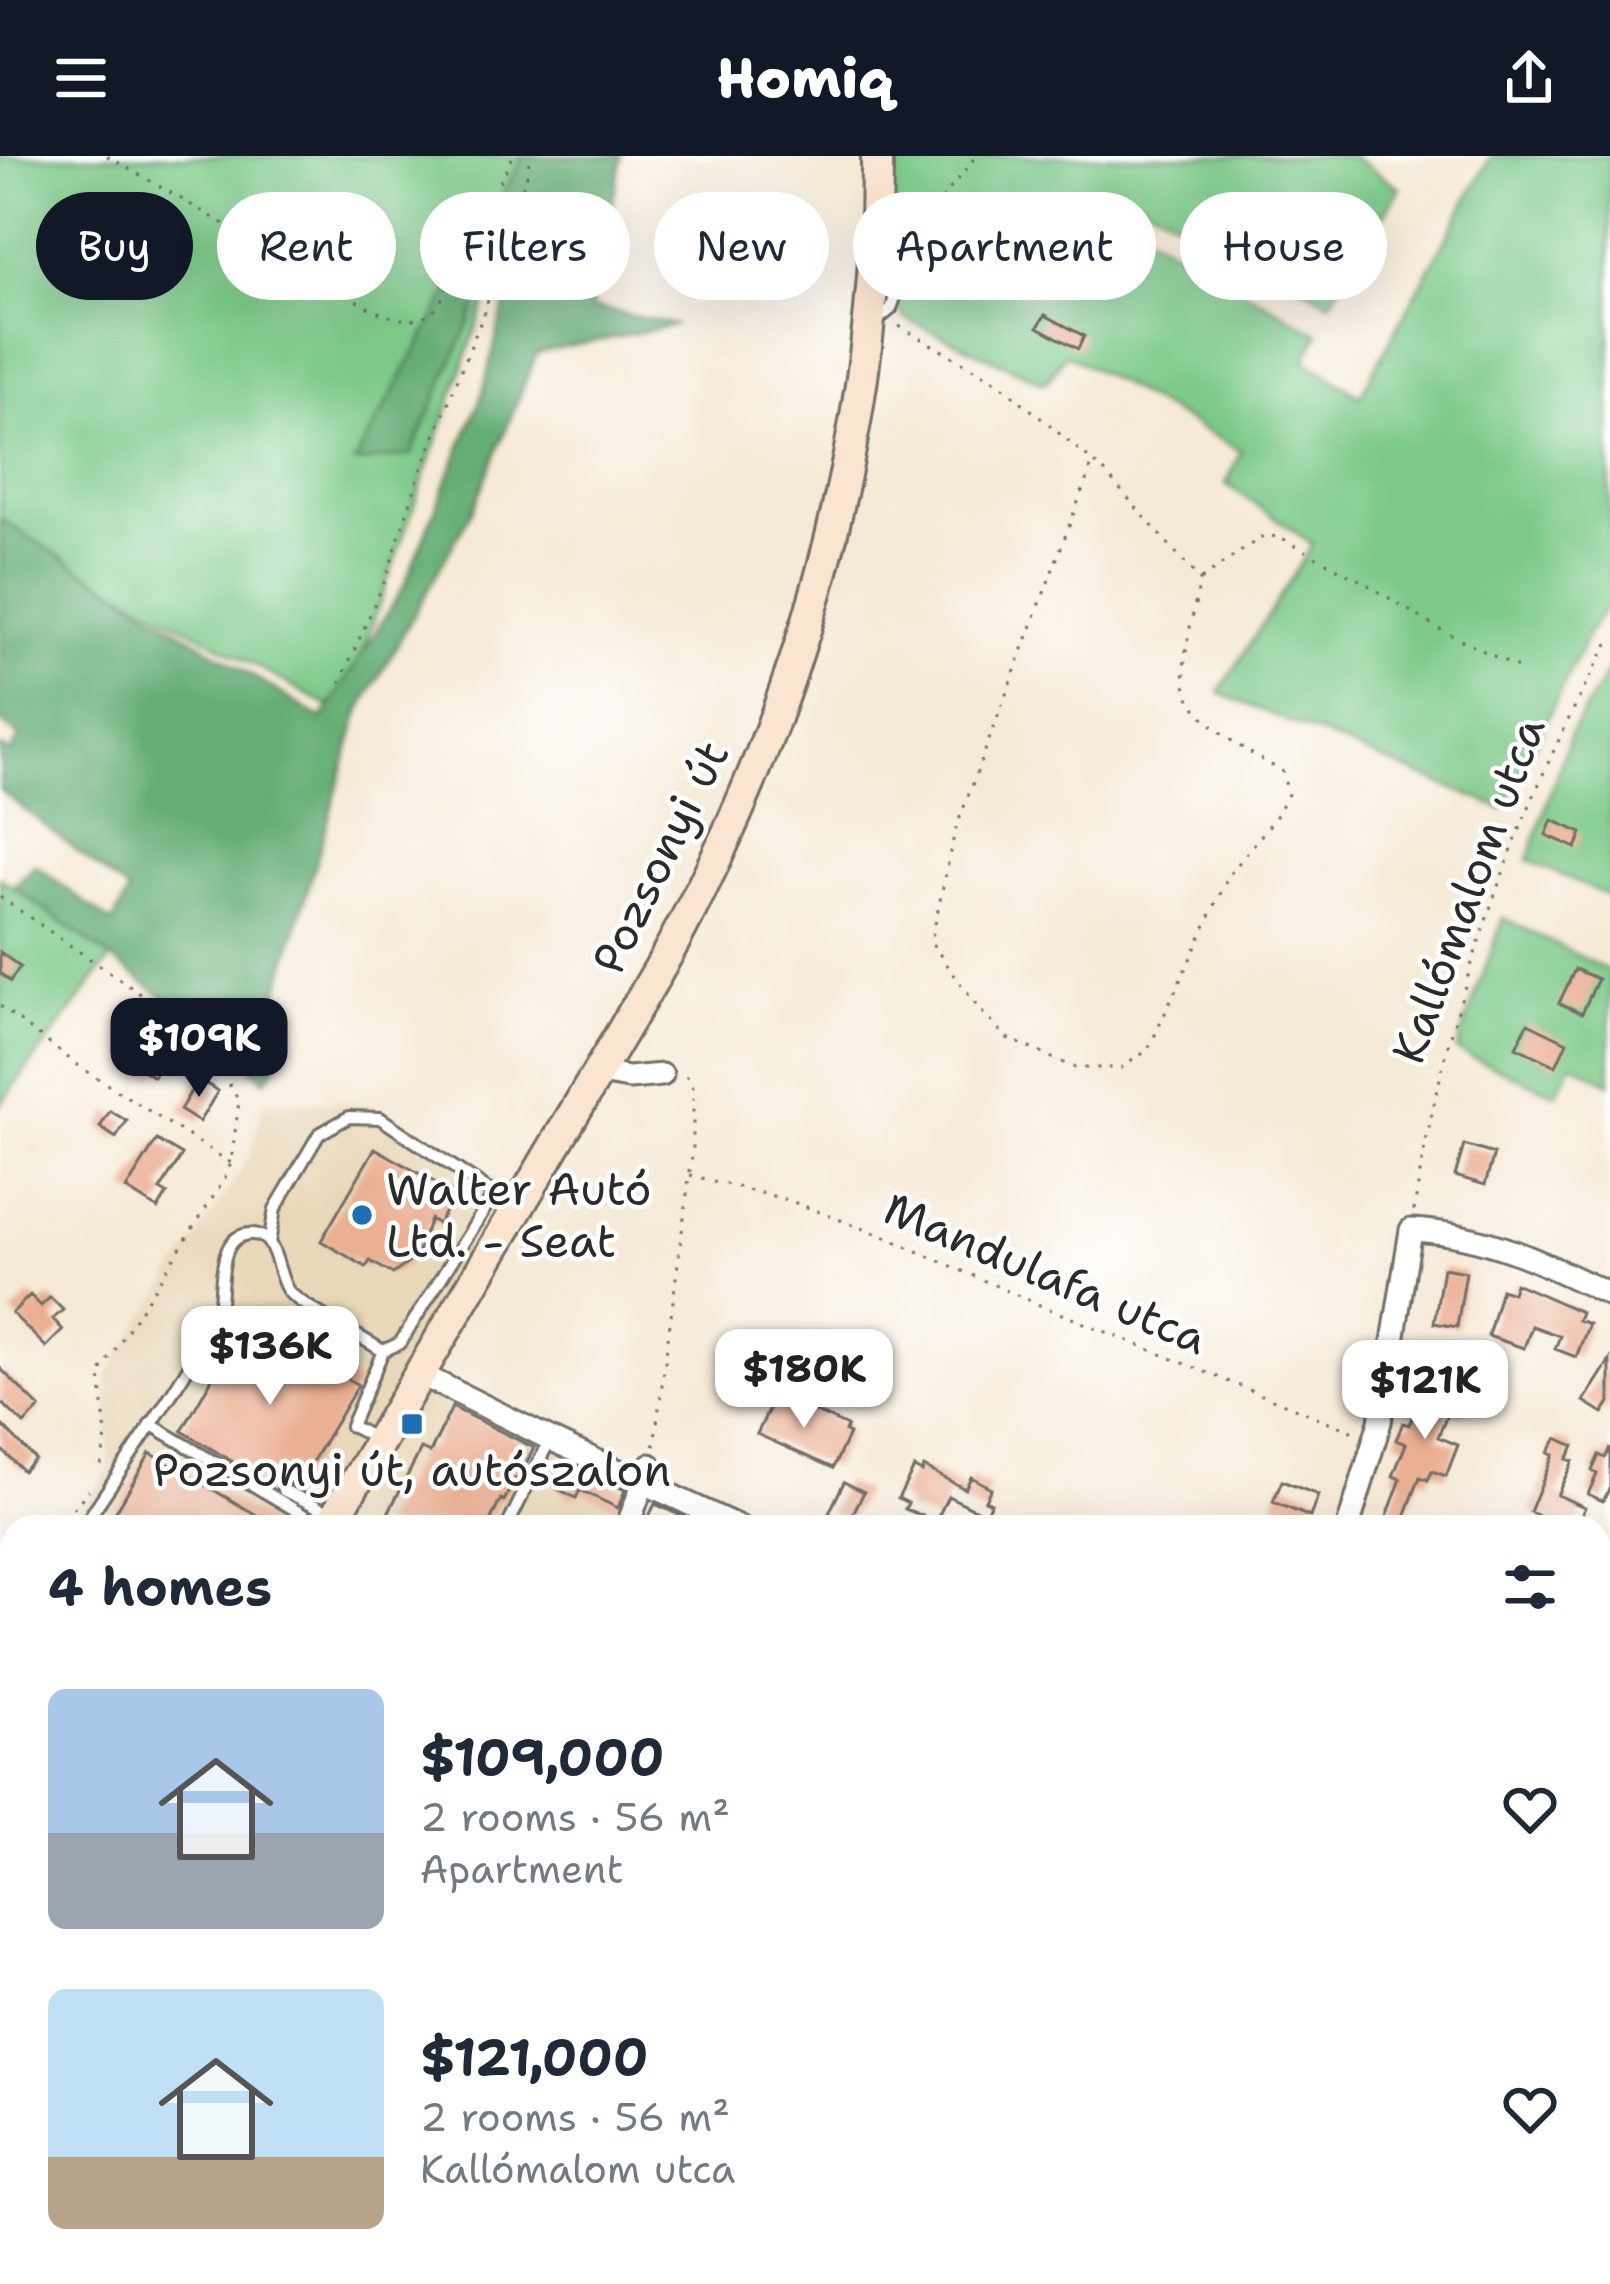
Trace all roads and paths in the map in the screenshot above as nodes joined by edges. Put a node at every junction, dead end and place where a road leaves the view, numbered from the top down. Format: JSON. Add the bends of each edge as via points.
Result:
{"nodes":[{"id":1,"x":107,"y":156,"type":"edge"},
{"id":2,"x":513,"y":156,"type":"edge"},
{"id":3,"x":529,"y":156,"type":"edge"},
{"id":4,"x":877,"y":156,"type":"edge"},
{"id":5,"x":976,"y":156,"type":"edge"},
{"id":6,"x":948,"y":192,"type":"edge"},
{"id":7,"x":894,"y":300,"type":"edge"},
{"id":8,"x":876,"y":321,"type":"junction"},
{"id":9,"x":1093,"y":462,"type":"junction"},
{"id":10,"x":1200,"y":580,"type":"junction"},
{"id":11,"x":1610,"y":640,"type":"edge"},
{"id":12,"x":1524,"y":671,"type":"dead end"},
{"id":13,"x":340,"y":683,"type":"dead end"},
{"id":14,"x":0,"y":897,"type":"edge"},
{"id":15,"x":0,"y":1006,"type":"edge"},
{"id":16,"x":599,"y":1072,"type":"junction"},
{"id":17,"x":662,"y":1075,"type":"joint"},
{"id":18,"x":231,"y":1163,"type":"junction"},
{"id":19,"x":689,"y":1175,"type":"junction"},
{"id":20,"x":506,"y":1202,"type":"junction"},
{"id":21,"x":1411,"y":1230,"type":"junction"},
{"id":22,"x":269,"y":1243,"type":"junction"},
{"id":23,"x":1610,"y":1294,"type":"edge"},
{"id":24,"x":383,"y":1351,"type":"junction"},
{"id":25,"x":420,"y":1374,"type":"junction"},
{"id":26,"x":149,"y":1424,"type":"junction"},
{"id":27,"x":550,"y":1439,"type":"junction"},
{"id":28,"x":380,"y":1441,"type":"junction"},
{"id":29,"x":1375,"y":1441,"type":"junction"},
{"id":30,"x":648,"y":1473,"type":"junction"},
{"id":31,"x":283,"y":1490,"type":"dead end"},
{"id":32,"x":66,"y":1515,"type":"edge"},
{"id":33,"x":91,"y":1515,"type":"edge"},
{"id":34,"x":315,"y":1515,"type":"edge"},
{"id":35,"x":319,"y":1515,"type":"edge"},
{"id":36,"x":335,"y":1515,"type":"edge"},
{"id":37,"x":513,"y":1515,"type":"edge"},
{"id":38,"x":632,"y":1515,"type":"edge"},
{"id":39,"x":719,"y":1515,"type":"edge"},
{"id":40,"x":1352,"y":1515,"type":"edge"}],
"edges":[{"from":1,"to":2,"type":"path","via":[[371,309],[412,320],[439,304]]},
{"from":3,"to":13,"type":"path","via":[[484,313]]},
{"from":4,"to":8,"type":"main road","name":"Pozsonyi út"},
{"from":5,"to":6,"type":"path"},
{"from":7,"to":8,"type":"lane"},
{"from":8,"to":9,"type":"path","via":[[999,382]]},
{"from":8,"to":16,"type":"main road","name":"Pozsonyi út","via":[[840,510],[752,780],[705,887]]},
{"from":9,"to":10,"type":"path"},
{"from":9,"to":10,"type":"path","via":[[956,831],[931,942],[1007,1038],[1076,1068],[1121,1068],[1148,1049],[1229,875],[1288,794],[1282,771],[1232,742],[1188,697]]},
{"from":10,"to":12,"type":"path","via":[[1260,538],[1278,536]]},
{"from":11,"to":21,"type":"path","name":"Kallómalom utca","via":[[1530,807],[1458,1006]]},
{"from":14,"to":18,"type":"path","via":[[200,1035],[239,1101]]},
{"from":15,"to":18,"type":"path"},
{"from":16,"to":17,"type":"street"},
{"from":16,"to":20,"type":"main road","name":"Pozsonyi út"},
{"from":17,"to":19,"type":"path","via":[[682,1071],[692,1081]]},
{"from":18,"to":32,"type":"path","via":[[100,1373],[103,1462]]},
{"from":19,"to":29,"type":"path","name":"Mandulafa utca","via":[[788,1200],[888,1238]]},
{"from":19,"to":30,"type":"path"},
{"from":20,"to":22,"type":"lane","via":[[380,1118],[349,1117],[319,1134],[275,1209]]},
{"from":20,"to":24,"type":"lane","via":[[400,1343]]},
{"from":20,"to":25,"type":"main road","name":"Pozsonyi út"},
{"from":21,"to":23,"type":"street","via":[[1510,1249]]},
{"from":21,"to":29,"type":"street"},
{"from":22,"to":24,"type":"lane","via":[[289,1292]]},
{"from":22,"to":26,"type":"lane","via":[[248,1234],[230,1249],[218,1316]]},
{"from":24,"to":28,"type":"lane","via":[[351,1426]]},
{"from":25,"to":27,"type":"street"},
{"from":25,"to":28,"type":"main road","name":"Pozsonyi út"},
{"from":26,"to":33,"type":"lane"},
{"from":26,"to":34,"type":"lane"},
{"from":27,"to":30,"type":"street"},
{"from":27,"to":37,"type":"lane"},
{"from":28,"to":36,"type":"main road","name":"Pozsonyi út"},
{"from":29,"to":40,"type":"street"},
{"from":30,"to":38,"type":"street"},
{"from":30,"to":39,"type":"street"},
{"from":31,"to":35,"type":"lane"}]}
